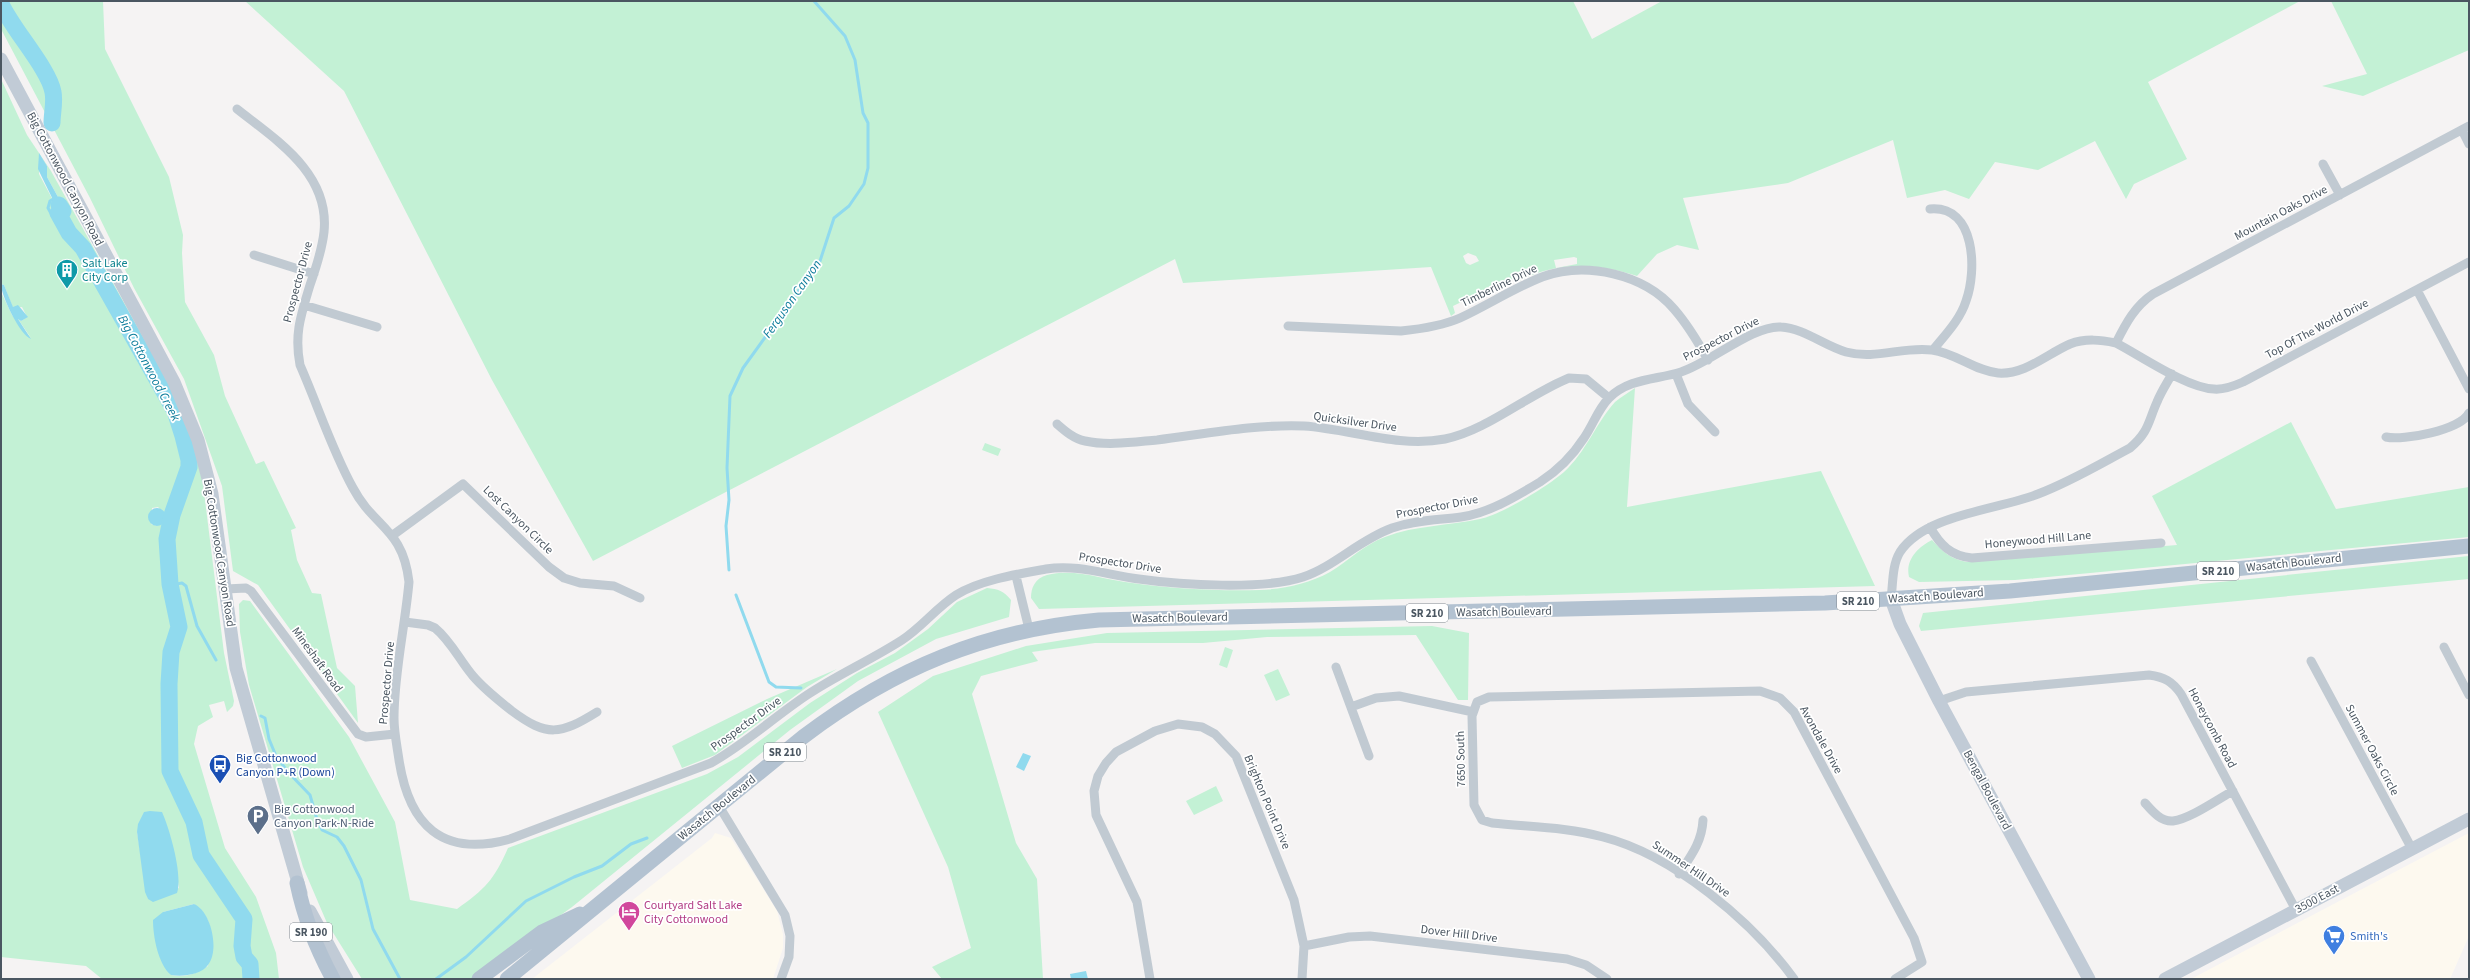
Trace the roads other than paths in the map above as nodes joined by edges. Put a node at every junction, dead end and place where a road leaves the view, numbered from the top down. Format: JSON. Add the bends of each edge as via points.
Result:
{"nodes":[{"id":1,"x":1,"y":59,"type":"edge"},
{"id":2,"x":237,"y":109,"type":"dead end"},
{"id":3,"x":2465,"y":128,"type":"edge"},
{"id":4,"x":2469,"y":144,"type":"edge"},
{"id":5,"x":2324,"y":164,"type":"dead end"},
{"id":6,"x":2340,"y":195,"type":"junction"},
{"id":7,"x":1930,"y":209,"type":"dead end"},
{"id":8,"x":254,"y":255,"type":"dead end"},
{"id":9,"x":2469,"y":262,"type":"edge"},
{"id":10,"x":314,"y":274,"type":"junction"},
{"id":11,"x":2417,"y":290,"type":"junction"},
{"id":12,"x":304,"y":305,"type":"junction"},
{"id":13,"x":1288,"y":326,"type":"dead end"},
{"id":14,"x":377,"y":327,"type":"dead end"},
{"id":15,"x":2116,"y":343,"type":"junction"},
{"id":16,"x":1934,"y":350,"type":"junction"},
{"id":17,"x":1708,"y":360,"type":"junction"},
{"id":18,"x":1676,"y":374,"type":"junction"},
{"id":19,"x":2172,"y":374,"type":"junction"},
{"id":20,"x":2469,"y":389,"type":"edge"},
{"id":21,"x":1609,"y":398,"type":"junction"},
{"id":22,"x":2469,"y":414,"type":"edge"},
{"id":23,"x":1057,"y":424,"type":"dead end"},
{"id":24,"x":1715,"y":432,"type":"dead end"},
{"id":25,"x":2386,"y":437,"type":"dead end"},
{"id":26,"x":1930,"y":527,"type":"junction"},
{"id":27,"x":393,"y":535,"type":"junction"},
{"id":28,"x":2161,"y":543,"type":"dead end"},
{"id":29,"x":2469,"y":546,"type":"edge"},
{"id":30,"x":1016,"y":576,"type":"junction"},
{"id":31,"x":226,"y":589,"type":"junction"},
{"id":32,"x":640,"y":598,"type":"dead end"},
{"id":33,"x":1891,"y":599,"type":"junction"},
{"id":34,"x":405,"y":622,"type":"junction"},
{"id":35,"x":1029,"y":629,"type":"junction"},
{"id":36,"x":2444,"y":648,"type":"dead end"},
{"id":37,"x":2311,"y":661,"type":"dead end"},
{"id":38,"x":1336,"y":667,"type":"dead end"},
{"id":39,"x":2466,"y":682,"type":"edge"},
{"id":40,"x":2469,"y":695,"type":"edge"},
{"id":41,"x":1939,"y":701,"type":"junction"},
{"id":42,"x":1477,"y":702,"type":"joint"},
{"id":43,"x":1351,"y":707,"type":"junction"},
{"id":44,"x":597,"y":712,"type":"dead end"},
{"id":45,"x":1472,"y":712,"type":"junction"},
{"id":46,"x":395,"y":734,"type":"junction"},
{"id":47,"x":1369,"y":756,"type":"dead end"},
{"id":48,"x":2233,"y":791,"type":"junction"},
{"id":49,"x":2145,"y":803,"type":"dead end"},
{"id":50,"x":719,"y":806,"type":"junction"},
{"id":51,"x":1478,"y":816,"type":"joint"},
{"id":52,"x":2469,"y":819,"type":"edge"},
{"id":53,"x":1703,"y":820,"type":"dead end"},
{"id":54,"x":2412,"y":849,"type":"junction"},
{"id":55,"x":1679,"y":874,"type":"junction"},
{"id":56,"x":297,"y":883,"type":"junction"},
{"id":57,"x":599,"y":906,"type":"junction"},
{"id":58,"x":2296,"y":910,"type":"junction"},
{"id":59,"x":1304,"y":946,"type":"junction"},
{"id":60,"x":333,"y":979,"type":"edge"},
{"id":61,"x":347,"y":979,"type":"edge"},
{"id":62,"x":480,"y":979,"type":"edge"},
{"id":63,"x":507,"y":979,"type":"edge"},
{"id":64,"x":781,"y":979,"type":"edge"},
{"id":65,"x":1150,"y":979,"type":"edge"},
{"id":66,"x":1302,"y":979,"type":"edge"},
{"id":67,"x":1607,"y":979,"type":"edge"},
{"id":68,"x":1794,"y":979,"type":"edge"},
{"id":69,"x":1895,"y":979,"type":"edge"},
{"id":70,"x":2089,"y":979,"type":"edge"},
{"id":71,"x":2165,"y":979,"type":"edge"}],
"edges":[{"from":1,"to":31,"type":"main road","name":"Big Cottonwood Canyon Road","number":"SR 190","via":[[186,407],[198,440],[212,494]]},
{"from":2,"to":10,"type":"street","name":"Prospector Drive","via":[[291,152],[314,182],[324,215],[324,232]]},
{"from":3,"to":4,"type":"street","name":"Mountain Oaks Drive"},
{"from":3,"to":6,"type":"street","name":"Mountain Oaks Drive"},
{"from":5,"to":6,"type":"street"},
{"from":6,"to":15,"type":"street","name":"Mountain Oaks Drive","via":[[2142,301],[2134,310]]},
{"from":7,"to":16,"type":"street","via":[[1950,211],[1958,219],[1970,245],[1972,263],[1966,302],[1959,317]]},
{"from":8,"to":10,"type":"street"},
{"from":9,"to":11,"type":"street","name":"Top Of The World Drive"},
{"from":10,"to":12,"type":"street","name":"Prospector Drive"},
{"from":11,"to":19,"type":"street","name":"Top Of The World Drive","via":[[2233,386],[2213,389]]},
{"from":11,"to":20,"type":"street"},
{"from":12,"to":14,"type":"street"},
{"from":12,"to":27,"type":"street","name":"Prospector Drive","via":[[296,335],[300,365],[354,490],[362,503]]},
{"from":13,"to":17,"type":"street","name":"Timberline Drive","via":[[1401,331],[1418,329],[1459,318],[1550,274],[1574,271],[1601,272],[1625,278],[1650,289],[1674,308]]},
{"from":15,"to":16,"type":"street","name":"Prospector Drive","via":[[2080,341],[2021,370],[2007,374],[1978,368]]},
{"from":15,"to":19,"type":"street","name":"Prospector Drive"},
{"from":16,"to":17,"type":"street","name":"Prospector Drive","via":[[1862,355],[1845,352],[1782,327],[1757,333]]},
{"from":17,"to":18,"type":"street","name":"Prospector Drive"},
{"from":18,"to":21,"type":"street","name":"Prospector Drive","via":[[1639,380],[1623,387]]},
{"from":18,"to":24,"type":"street","via":[[1688,404]]},
{"from":19,"to":26,"type":"street","via":[[2157,403],[2148,429],[2130,448],[2038,494],[1993,509],[1959,515]]},
{"from":21,"to":23,"type":"street","name":"Quicksilver Drive","via":[[1586,379],[1569,378],[1461,434],[1430,442],[1402,441],[1328,428],[1277,426],[1106,443],[1084,441],[1067,433]]},
{"from":21,"to":30,"type":"street","name":"Prospector Drive","via":[[1583,441],[1540,482],[1476,514],[1412,523],[1375,535],[1320,570],[1304,577],[1269,583],[1183,584],[1069,567]]},
{"from":22,"to":25,"type":"street","via":[[2456,424],[2422,435],[2406,439]]},
{"from":26,"to":28,"type":"street","name":"Honeywood Hill Lane","via":[[1950,552],[1972,558]]},
{"from":26,"to":33,"type":"street","via":[[1901,551],[1897,559]]},
{"from":27,"to":32,"type":"street","name":"Lost Canyon Circle","via":[[463,484],[549,567],[564,578],[580,583],[614,586]]},
{"from":27,"to":34,"type":"street","name":"Prospector Drive","via":[[408,566]]},
{"from":29,"to":33,"type":"main road","name":"Wasatch Boulevard","number":"SR 210","via":[[2010,591]]},
{"from":30,"to":35,"type":"street"},
{"from":30,"to":46,"type":"street","name":"Prospector Drive","via":[[972,587],[954,596],[910,635],[804,697],[729,753],[711,763],[494,843],[478,844],[449,839],[422,822],[408,800]]},
{"from":31,"to":46,"type":"street","name":"Mineshaft Road","via":[[246,588],[251,591],[358,734],[366,737]]},
{"from":31,"to":56,"type":"main road","name":"Big Cottonwood Canyon Road","number":"SR 190","via":[[240,685]]},
{"from":33,"to":35,"type":"main road","name":"Wasatch Boulevard","number":"SR 210","via":[[1761,606],[1099,620]]},
{"from":33,"to":41,"type":"main road","name":"Bengal Boulevard","via":[[1900,624]]},
{"from":34,"to":44,"type":"street","via":[[435,628],[474,676],[507,706],[536,727],[554,730],[568,728]]},
{"from":34,"to":46,"type":"street","name":"Prospector Drive","via":[[394,718]]},
{"from":35,"to":50,"type":"main road","name":"Wasatch Boulevard","number":"SR 210","via":[[952,651],[876,687],[819,725]]},
{"from":36,"to":39,"type":"street"},
{"from":37,"to":54,"type":"street","name":"Summer Oaks Circle"},
{"from":38,"to":43,"type":"street"},
{"from":39,"to":40,"type":"street"},
{"from":41,"to":48,"type":"street","name":"Honeycomb Road","via":[[1966,692],[2150,675],[2163,677],[2181,694]]},
{"from":41,"to":70,"type":"main road","name":"Bengal Boulevard"},
{"from":42,"to":45,"type":"street","name":"7650 South"},
{"from":42,"to":69,"type":"street","name":"Avondale Drive","via":[[1489,696],[1760,691],[1780,698],[1794,712],[1914,938],[1922,962]]},
{"from":43,"to":45,"type":"street","via":[[1376,698],[1399,696]]},
{"from":43,"to":47,"type":"street"},
{"from":45,"to":51,"type":"street","name":"7650 South","via":[[1474,805]]},
{"from":48,"to":49,"type":"street","via":[[2173,821],[2153,813]]},
{"from":48,"to":58,"type":"street","name":"Honeycomb Road"},
{"from":50,"to":57,"type":"main road","name":"Wasatch Boulevard","number":"SR 210"},
{"from":50,"to":64,"type":"street","via":[[785,915],[790,936],[788,957]]},
{"from":51,"to":55,"type":"street","name":"Summer Hill Drive","via":[[1492,823],[1602,836],[1642,851]]},
{"from":52,"to":54,"type":"main road","name":"3500 East"},
{"from":53,"to":55,"type":"street","via":[[1698,846]]},
{"from":54,"to":58,"type":"main road","name":"3500 East"},
{"from":55,"to":68,"type":"street","name":"Summer Hill Drive","via":[[1734,913],[1778,957]]},
{"from":56,"to":60,"type":"main road","number":"SR 190","via":[[315,944]]},
{"from":56,"to":61,"type":"main road","name":"Big Cottonwood Canyon Road","number":"SR 190"},
{"from":57,"to":62,"type":"main road","via":[[542,932]]},
{"from":57,"to":63,"type":"main road","name":"Wasatch Boulevard","number":"SR 210"},
{"from":58,"to":71,"type":"main road","name":"3500 East"},
{"from":59,"to":65,"type":"street","name":"Brighton Point Drive","via":[[1294,900],[1236,756],[1215,734],[1202,727],[1178,724],[1166,726],[1116,752],[1098,776],[1094,791],[1098,821],[1126,874],[1137,902]]},
{"from":59,"to":66,"type":"street","name":"Brighton Point Drive"},
{"from":59,"to":67,"type":"street","name":"Dover Hill Drive","via":[[1349,937],[1389,938],[1567,959],[1586,965]]}]}
